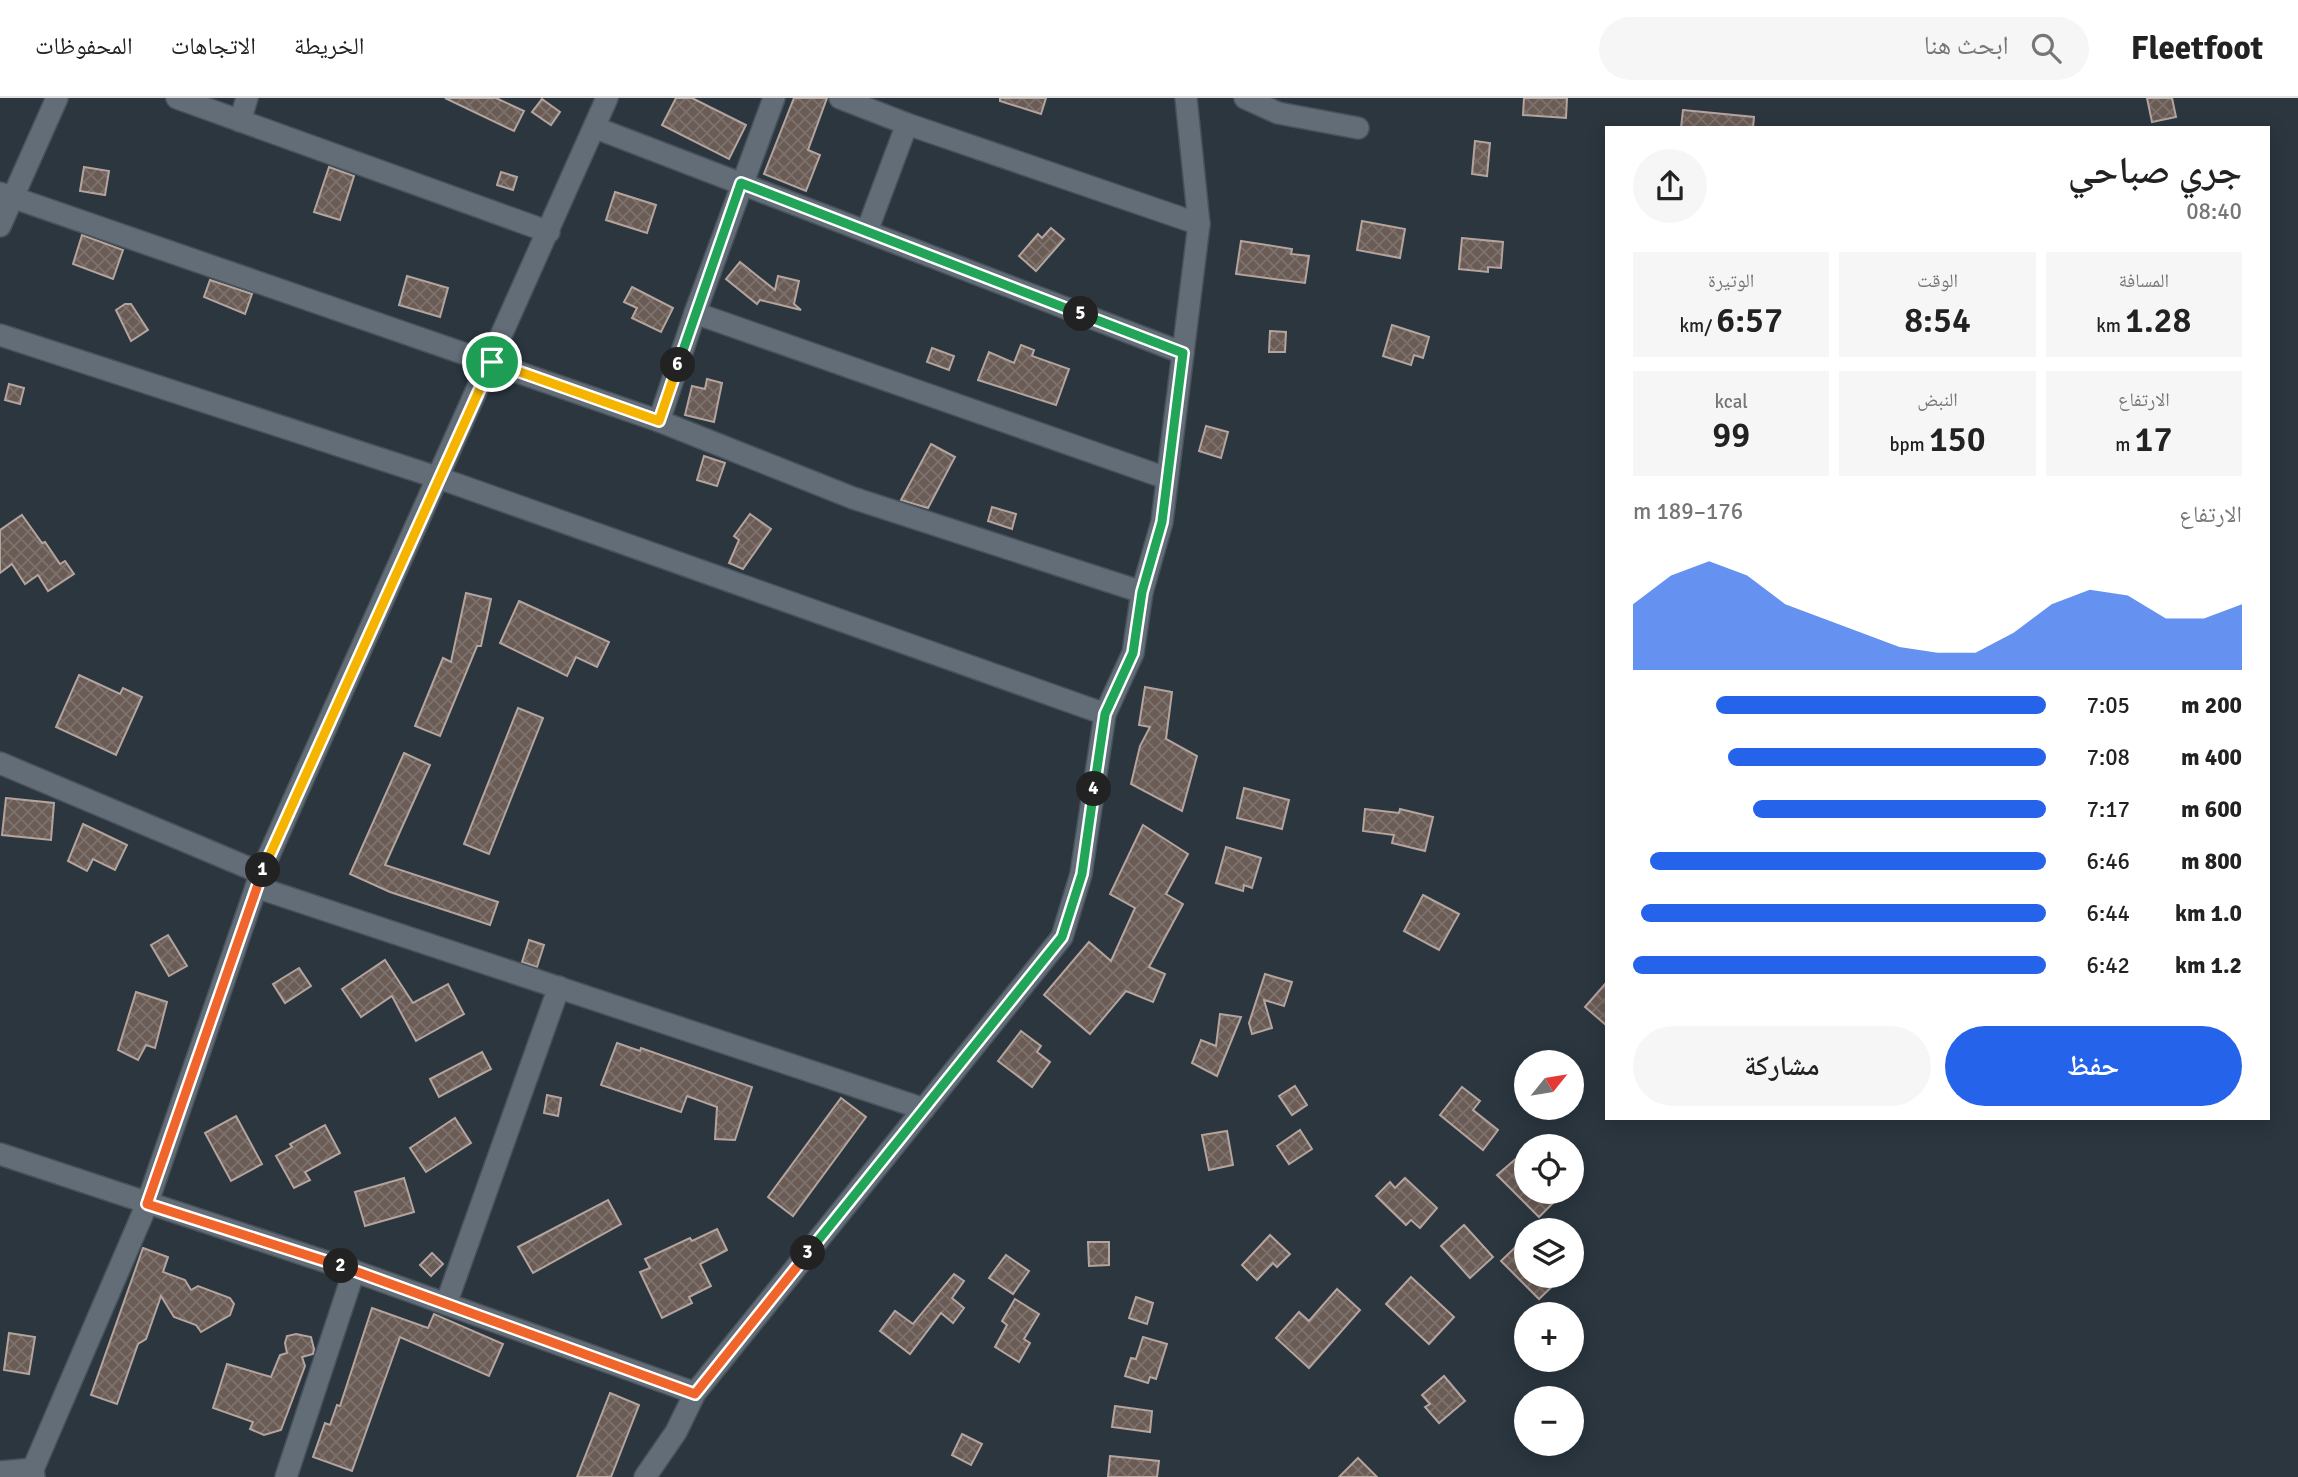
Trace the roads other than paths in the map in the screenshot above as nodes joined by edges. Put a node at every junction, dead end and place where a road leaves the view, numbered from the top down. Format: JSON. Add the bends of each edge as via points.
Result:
{"nodes":[{"id":1,"x":57,"y":98,"type":"edge"},
{"id":2,"x":177,"y":98,"type":"edge"},
{"id":3,"x":247,"y":98,"type":"edge"},
{"id":4,"x":607,"y":98,"type":"edge"},
{"id":5,"x":774,"y":98,"type":"edge"},
{"id":6,"x":840,"y":98,"type":"edge"},
{"id":7,"x":1186,"y":98,"type":"edge"},
{"id":8,"x":1245,"y":98,"type":"edge"},
{"id":9,"x":240,"y":121,"type":"junction"},
{"id":10,"x":907,"y":124,"type":"junction"},
{"id":11,"x":596,"y":128,"type":"junction"},
{"id":12,"x":1358,"y":128,"type":"dead end"},
{"id":13,"x":741,"y":183,"type":"junction"},
{"id":14,"x":7,"y":195,"type":"edge"},
{"id":15,"x":1199,"y":224,"type":"junction"},
{"id":16,"x":0,"y":226,"type":"edge"},
{"id":17,"x":867,"y":231,"type":"junction"},
{"id":18,"x":549,"y":232,"type":"junction"},
{"id":19,"x":695,"y":313,"type":"junction"},
{"id":20,"x":0,"y":335,"type":"edge"},
{"id":21,"x":1183,"y":353,"type":"junction"},
{"id":22,"x":492,"y":362,"type":"junction"},
{"id":23,"x":659,"y":421,"type":"junction"},
{"id":24,"x":439,"y":478,"type":"junction"},
{"id":25,"x":1166,"y":478,"type":"junction"},
{"id":26,"x":1142,"y":592,"type":"junction"},
{"id":27,"x":1105,"y":714,"type":"junction"},
{"id":28,"x":0,"y":764,"type":"edge"},
{"id":29,"x":259,"y":880,"type":"junction"},
{"id":30,"x":559,"y":987,"type":"junction"},
{"id":31,"x":924,"y":1109,"type":"junction"},
{"id":32,"x":0,"y":1154,"type":"edge"},
{"id":33,"x":147,"y":1204,"type":"junction"},
{"id":34,"x":354,"y":1271,"type":"junction"},
{"id":35,"x":446,"y":1304,"type":"junction"},
{"id":36,"x":695,"y":1394,"type":"junction"},
{"id":37,"x":0,"y":1472,"type":"edge"},
{"id":38,"x":33,"y":1473,"type":"edge"},
{"id":39,"x":286,"y":1477,"type":"edge"},
{"id":40,"x":645,"y":1477,"type":"edge"}],
"edges":[{"from":1,"to":14,"type":"street"},
{"from":2,"to":9,"type":"street"},
{"from":3,"to":9,"type":"street"},
{"from":4,"to":11,"type":"street"},
{"from":5,"to":13,"type":"street"},
{"from":6,"to":10,"type":"street"},
{"from":7,"to":15,"type":"street"},
{"from":8,"to":12,"type":"street","via":[[1278,113]]},
{"from":9,"to":18,"type":"street"},
{"from":10,"to":15,"type":"street"},
{"from":10,"to":17,"type":"street"},
{"from":11,"to":13,"type":"street"},
{"from":11,"to":18,"type":"street"},
{"from":13,"to":17,"type":"street"},
{"from":13,"to":19,"type":"street"},
{"from":14,"to":16,"type":"street"},
{"from":14,"to":22,"type":"street"},
{"from":15,"to":21,"type":"street"},
{"from":17,"to":21,"type":"street"},
{"from":18,"to":22,"type":"street"},
{"from":19,"to":23,"type":"street"},
{"from":19,"to":25,"type":"street"},
{"from":20,"to":24,"type":"street"},
{"from":21,"to":25,"type":"street"},
{"from":22,"to":23,"type":"street"},
{"from":22,"to":24,"type":"street"},
{"from":23,"to":26,"type":"street","via":[[853,498]]},
{"from":24,"to":27,"type":"street"},
{"from":24,"to":29,"type":"street"},
{"from":25,"to":26,"type":"street","via":[[1162,522]]},
{"from":26,"to":27,"type":"street","via":[[1133,653]]},
{"from":27,"to":31,"type":"street","via":[[1082,874],[1062,937]]},
{"from":28,"to":29,"type":"street"},
{"from":29,"to":30,"type":"street"},
{"from":29,"to":33,"type":"street"},
{"from":30,"to":31,"type":"street"},
{"from":30,"to":35,"type":"street"},
{"from":31,"to":36,"type":"street"},
{"from":32,"to":33,"type":"street"},
{"from":33,"to":34,"type":"street"},
{"from":33,"to":38,"type":"street"},
{"from":34,"to":35,"type":"street"},
{"from":34,"to":39,"type":"street"},
{"from":35,"to":36,"type":"street"},
{"from":36,"to":40,"type":"street"},
{"from":37,"to":38,"type":"street"}]}
